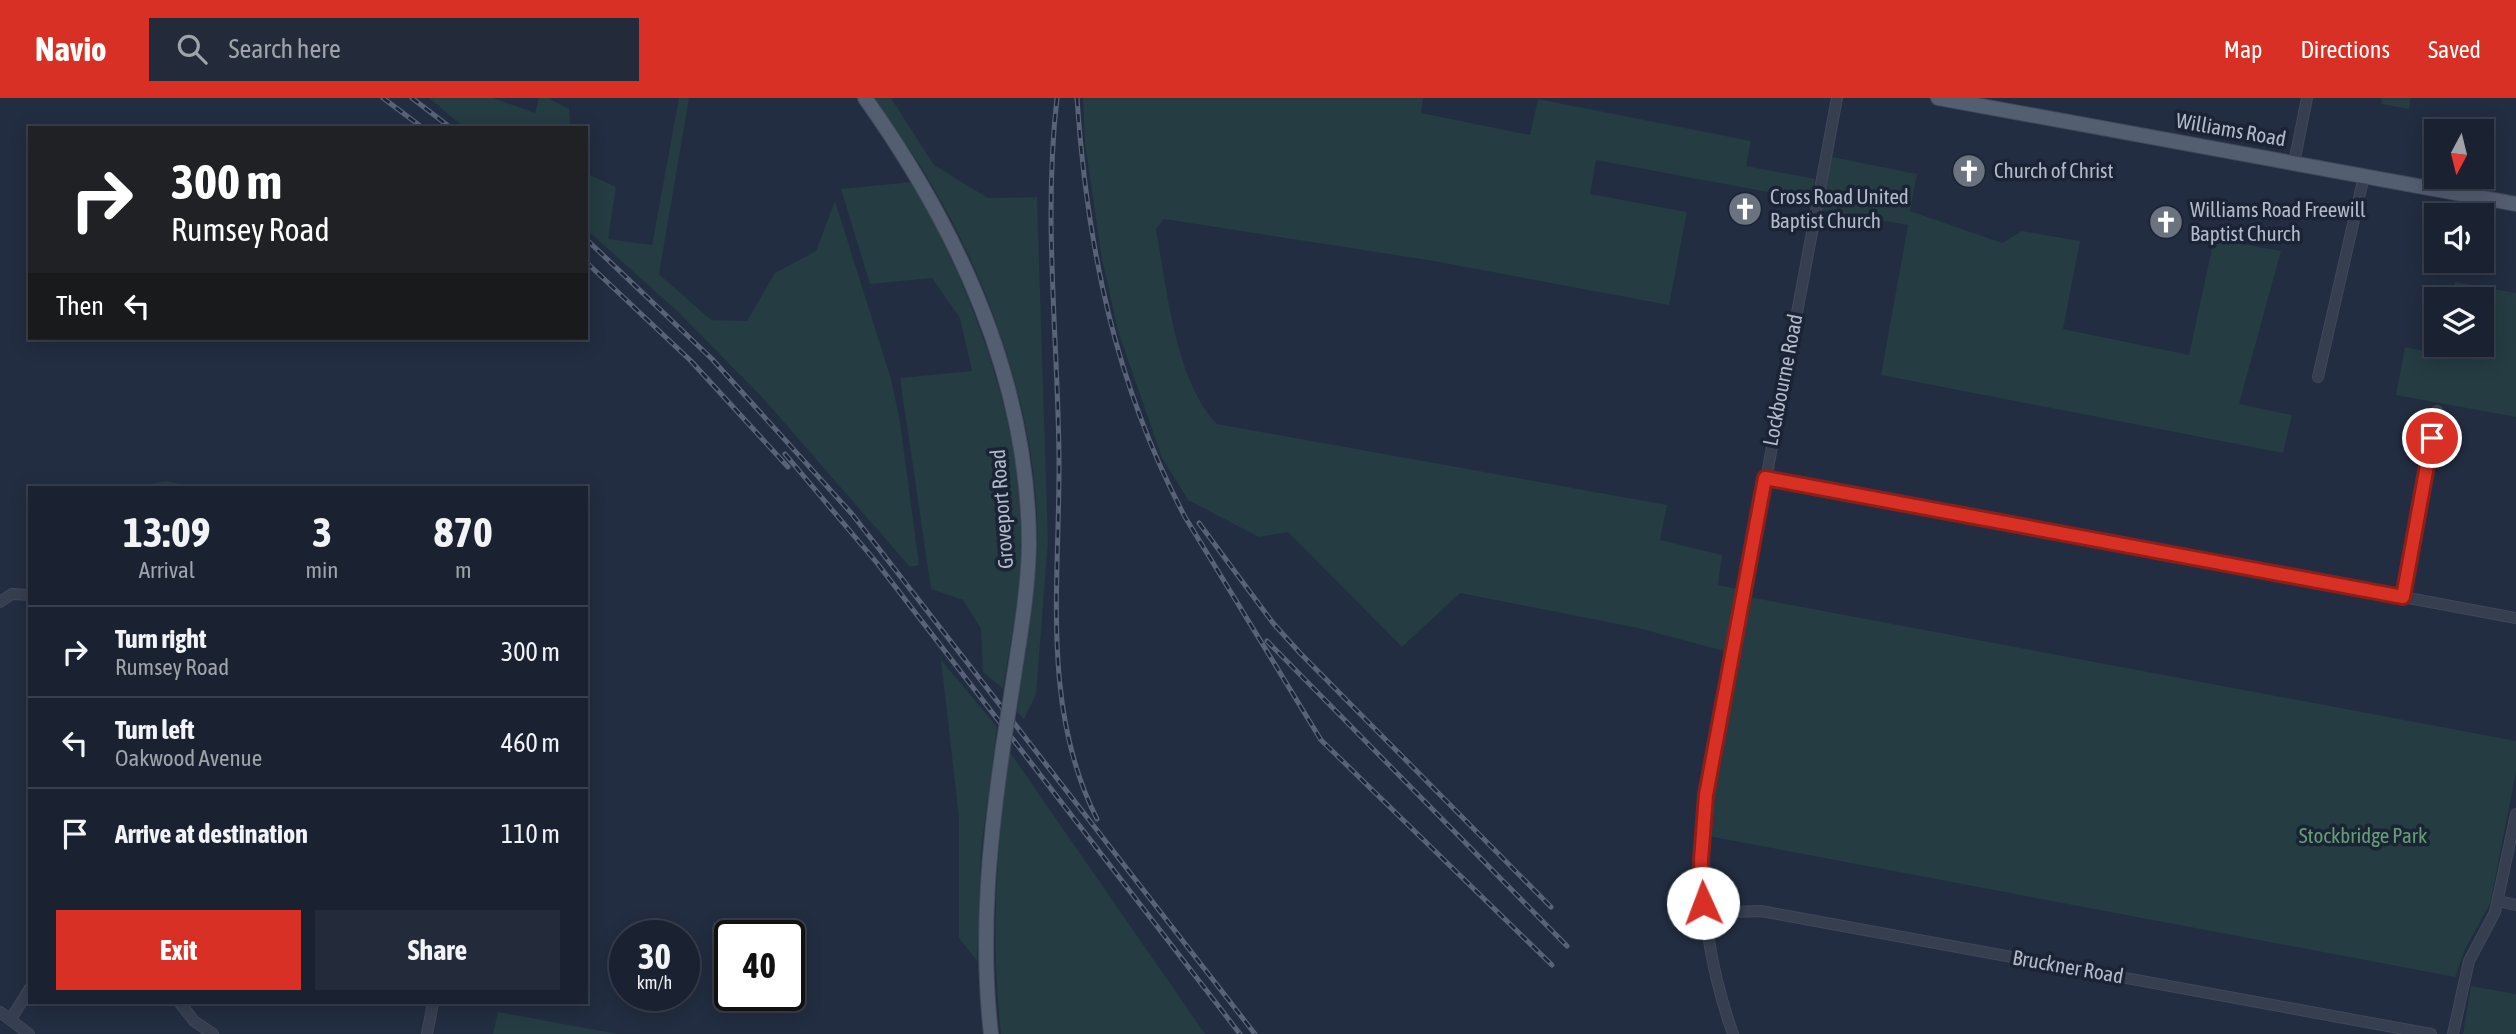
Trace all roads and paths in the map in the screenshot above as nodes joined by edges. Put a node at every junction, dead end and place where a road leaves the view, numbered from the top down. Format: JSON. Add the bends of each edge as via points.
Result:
{"nodes":[{"id":1,"x":865,"y":98,"type":"edge"},
{"id":2,"x":1837,"y":98,"type":"edge"},
{"id":3,"x":1938,"y":98,"type":"edge"},
{"id":4,"x":2306,"y":98,"type":"edge"},
{"id":5,"x":2294,"y":163,"type":"junction"},
{"id":6,"x":2364,"y":176,"type":"junction"},
{"id":7,"x":2516,"y":204,"type":"edge"},
{"id":8,"x":2318,"y":377,"type":"dead end"},
{"id":9,"x":2437,"y":411,"type":"dead end"},
{"id":10,"x":1765,"y":478,"type":"junction"},
{"id":11,"x":28,"y":595,"type":"edge"},
{"id":12,"x":2403,"y":597,"type":"junction"},
{"id":13,"x":1,"y":601,"type":"edge"},
{"id":14,"x":2516,"y":618,"type":"edge"},
{"id":15,"x":2516,"y":814,"type":"edge"},
{"id":16,"x":2498,"y":901,"type":"junction"},
{"id":17,"x":2516,"y":905,"type":"edge"},
{"id":18,"x":1703,"y":913,"type":"junction"},
{"id":19,"x":28,"y":991,"type":"edge"},
{"id":20,"x":181,"y":1004,"type":"edge"},
{"id":21,"x":433,"y":1004,"type":"edge"},
{"id":22,"x":0,"y":1012,"type":"edge"},
{"id":23,"x":11,"y":1018,"type":"junction"},
{"id":24,"x":29,"y":1034,"type":"edge"},
{"id":25,"x":213,"y":1034,"type":"edge"},
{"id":26,"x":427,"y":1034,"type":"edge"},
{"id":27,"x":991,"y":1034,"type":"edge"},
{"id":28,"x":1733,"y":1034,"type":"edge"},
{"id":29,"x":2431,"y":1034,"type":"edge"},
{"id":30,"x":2453,"y":1034,"type":"edge"}],
"edges":[{"from":1,"to":27,"type":"main road","name":"Groveport Road","bridge":true,"via":[[943,220],[984,314],[1010,400],[1023,464],[1029,546],[1023,615],[986,887]]},
{"from":2,"to":10,"type":"street","name":"Lockbourne Road"},
{"from":3,"to":5,"type":"main road","name":"Williams Road"},
{"from":4,"to":5,"type":"street"},
{"from":5,"to":6,"type":"main road","name":"Williams Road"},
{"from":6,"to":7,"type":"main road","name":"Williams Road"},
{"from":6,"to":8,"type":"street"},
{"from":9,"to":12,"type":"street"},
{"from":10,"to":12,"type":"street"},
{"from":10,"to":18,"type":"street","name":"Lockbourne Road","via":[[1706,795]]},
{"from":11,"to":13,"type":"street","via":[[12,594]]},
{"from":12,"to":14,"type":"street"},
{"from":15,"to":16,"type":"street"},
{"from":16,"to":17,"type":"street"},
{"from":16,"to":30,"type":"street","via":[[2469,961]]},
{"from":18,"to":28,"type":"street","name":"Lockbourne Road","via":[[1718,989]]},
{"from":18,"to":29,"type":"street","name":"Bruckner Road","via":[[1761,911]]},
{"from":19,"to":23,"type":"street"},
{"from":20,"to":25,"type":"street"},
{"from":21,"to":26,"type":"street"},
{"from":22,"to":23,"type":"street"},
{"from":23,"to":24,"type":"street"}]}
